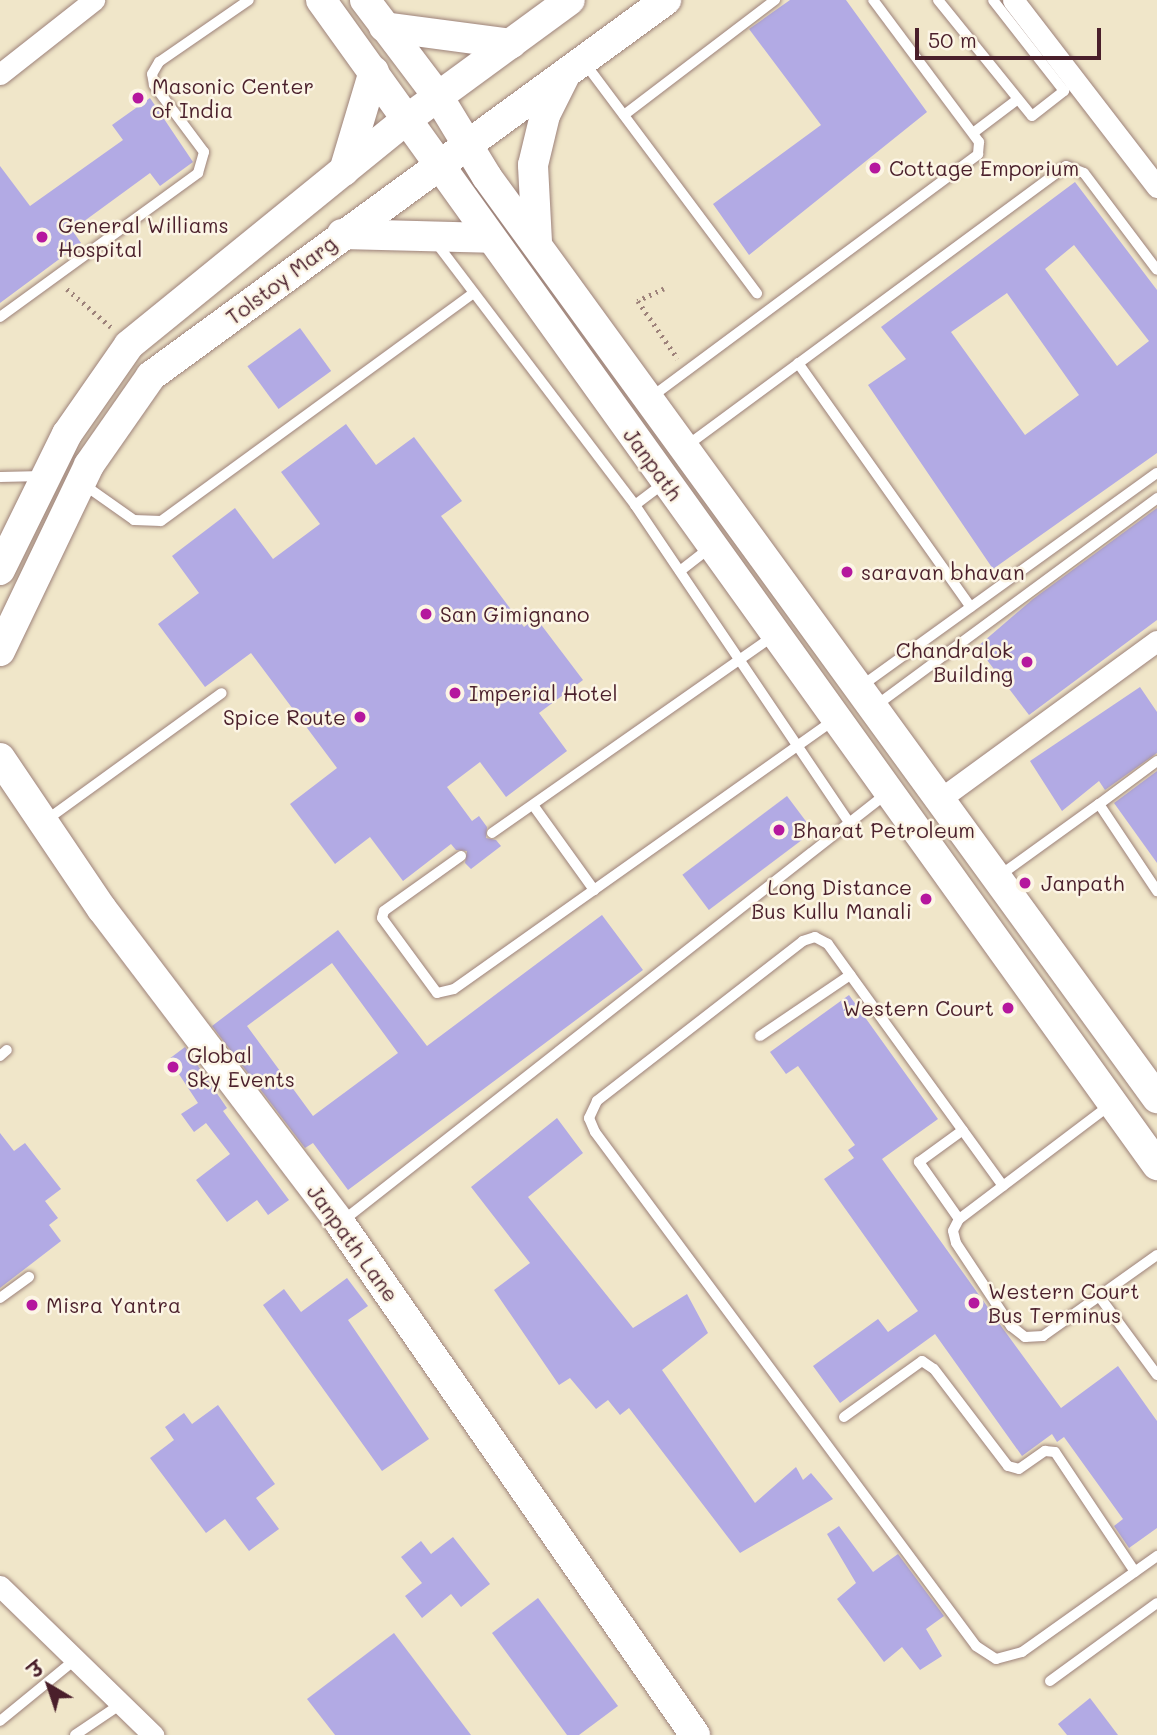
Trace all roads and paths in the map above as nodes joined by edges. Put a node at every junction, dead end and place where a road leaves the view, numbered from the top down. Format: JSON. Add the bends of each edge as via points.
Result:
{"nodes":[{"id":1,"x":94,"y":0,"type":"edge"},
{"id":2,"x":249,"y":0,"type":"edge"},
{"id":3,"x":321,"y":0,"type":"edge"},
{"id":4,"x":365,"y":0,"type":"edge"},
{"id":5,"x":570,"y":0,"type":"edge"},
{"id":6,"x":666,"y":0,"type":"edge"},
{"id":7,"x":775,"y":0,"type":"edge"},
{"id":8,"x":873,"y":0,"type":"edge"},
{"id":9,"x":938,"y":0,"type":"edge"},
{"id":10,"x":993,"y":0,"type":"edge"},
{"id":11,"x":1013,"y":0,"type":"edge"},
{"id":12,"x":384,"y":27,"type":"junction"},
{"id":13,"x":511,"y":44,"type":"junction"},
{"id":14,"x":575,"y":64,"type":"junction"},
{"id":15,"x":374,"y":71,"type":"junction"},
{"id":16,"x":0,"y":74,"type":"edge"},
{"id":17,"x":439,"y":98,"type":"junction"},
{"id":18,"x":1018,"y":99,"type":"junction"},
{"id":19,"x":624,"y":116,"type":"junction"},
{"id":20,"x":406,"y":120,"type":"junction"},
{"id":21,"x":973,"y":133,"type":"junction"},
{"id":22,"x":466,"y":145,"type":"junction"},
{"id":23,"x":437,"y":164,"type":"junction"},
{"id":24,"x":344,"y":171,"type":"junction"},
{"id":25,"x":1157,"y":187,"type":"edge"},
{"id":26,"x":342,"y":234,"type":"junction"},
{"id":27,"x":432,"y":238,"type":"junction"},
{"id":28,"x":490,"y":238,"type":"junction"},
{"id":29,"x":537,"y":243,"type":"junction"},
{"id":30,"x":1157,"y":270,"type":"edge"},
{"id":31,"x":53,"y":276,"type":"junction"},
{"id":32,"x":664,"y":289,"type":"dead end"},
{"id":33,"x":474,"y":293,"type":"junction"},
{"id":34,"x":757,"y":293,"type":"dead end"},
{"id":35,"x":0,"y":317,"type":"edge"},
{"id":36,"x":114,"y":329,"type":"dead end"},
{"id":37,"x":798,"y":363,"type":"junction"},
{"id":38,"x":686,"y":371,"type":"junction"},
{"id":39,"x":650,"y":398,"type":"junction"},
{"id":40,"x":685,"y":447,"type":"junction"},
{"id":41,"x":1157,"y":473,"type":"edge"},
{"id":42,"x":46,"y":476,"type":"junction"},
{"id":43,"x":0,"y":477,"type":"edge"},
{"id":44,"x":81,"y":482,"type":"junction"},
{"id":45,"x":666,"y":482,"type":"junction"},
{"id":46,"x":1157,"y":498,"type":"edge"},
{"id":47,"x":635,"y":505,"type":"junction"},
{"id":48,"x":712,"y":547,"type":"junction"},
{"id":49,"x":0,"y":570,"type":"edge"},
{"id":50,"x":680,"y":571,"type":"junction"},
{"id":51,"x":971,"y":607,"type":"junction"},
{"id":52,"x":775,"y":634,"type":"junction"},
{"id":53,"x":1157,"y":641,"type":"edge"},
{"id":54,"x":0,"y":651,"type":"edge"},
{"id":55,"x":740,"y":658,"type":"junction"},
{"id":56,"x":222,"y":693,"type":"dead end"},
{"id":57,"x":867,"y":697,"type":"junction"},
{"id":58,"x":836,"y":719,"type":"junction"},
{"id":59,"x":799,"y":746,"type":"junction"},
{"id":60,"x":0,"y":758,"type":"edge"},
{"id":61,"x":1157,"y":761,"type":"edge"},
{"id":62,"x":888,"y":792,"type":"junction"},
{"id":63,"x":940,"y":799,"type":"junction"},
{"id":64,"x":1098,"y":804,"type":"junction"},
{"id":65,"x":533,"y":805,"type":"junction"},
{"id":66,"x":849,"y":822,"type":"junction"},
{"id":67,"x":42,"y":823,"type":"junction"},
{"id":68,"x":492,"y":833,"type":"dead end"},
{"id":69,"x":461,"y":856,"type":"dead end"},
{"id":70,"x":997,"y":877,"type":"junction"},
{"id":71,"x":594,"y":890,"type":"junction"},
{"id":72,"x":1157,"y":891,"type":"edge"},
{"id":73,"x":850,"y":975,"type":"junction"},
{"id":74,"x":760,"y":1036,"type":"dead end"},
{"id":75,"x":1157,"y":1098,"type":"edge"},
{"id":76,"x":1112,"y":1104,"type":"junction"},
{"id":77,"x":963,"y":1130,"type":"junction"},
{"id":78,"x":1157,"y":1166,"type":"edge"},
{"id":79,"x":1003,"y":1186,"type":"junction"},
{"id":80,"x":959,"y":1219,"type":"junction"},
{"id":81,"x":340,"y":1223,"type":"junction"},
{"id":82,"x":1157,"y":1255,"type":"edge"},
{"id":83,"x":29,"y":1277,"type":"dead end"},
{"id":84,"x":1100,"y":1296,"type":"junction"},
{"id":85,"x":0,"y":1298,"type":"edge"},
{"id":86,"x":1157,"y":1375,"type":"edge"},
{"id":87,"x":845,"y":1417,"type":"dead end"},
{"id":88,"x":1157,"y":1556,"type":"edge"},
{"id":89,"x":1135,"y":1572,"type":"junction"},
{"id":90,"x":0,"y":1586,"type":"edge"},
{"id":91,"x":1157,"y":1603,"type":"edge"},
{"id":92,"x":77,"y":1658,"type":"junction"},
{"id":93,"x":1050,"y":1681,"type":"dead end"},
{"id":94,"x":124,"y":1702,"type":"junction"},
{"id":95,"x":0,"y":1721,"type":"edge"},
{"id":96,"x":75,"y":1735,"type":"edge"},
{"id":97,"x":153,"y":1735,"type":"edge"},
{"id":98,"x":695,"y":1735,"type":"edge"}],
"edges":[{"from":1,"to":16,"type":"street"},
{"from":2,"to":31,"type":"lane","via":[[159,62],[152,74],[154,85],[204,152],[198,173]]},
{"from":3,"to":15,"type":"main road","name":"Janpath"},
{"from":4,"to":12,"type":"main road","name":"Janpath"},
{"from":5,"to":13,"type":"main road","name":"Tolstoy Marg"},
{"from":6,"to":14,"type":"main road","name":"Tolstoy Marg"},
{"from":7,"to":19,"type":"lane"},
{"from":8,"to":21,"type":"lane"},
{"from":9,"to":18,"type":"lane"},
{"from":10,"to":18,"type":"lane","via":[[1064,91],[1032,116]]},
{"from":11,"to":25,"type":"street"},
{"from":12,"to":13,"type":"main road"},
{"from":12,"to":17,"type":"main road","name":"Janpath"},
{"from":13,"to":17,"type":"main road","name":"Tolstoy Marg"},
{"from":14,"to":19,"type":"lane"},
{"from":14,"to":22,"type":"main road","name":"Tolstoy Marg"},
{"from":14,"to":29,"type":"main road","via":[[545,115],[535,152],[531,191]]},
{"from":15,"to":20,"type":"main road","name":"Janpath"},
{"from":15,"to":24,"type":"main road"},
{"from":17,"to":20,"type":"main road","name":"Tolstoy Marg"},
{"from":17,"to":22,"type":"main road","name":"Janpath"},
{"from":18,"to":21,"type":"lane"},
{"from":19,"to":34,"type":"lane"},
{"from":20,"to":23,"type":"main road","name":"Janpath"},
{"from":20,"to":24,"type":"main road","name":"Tolstoy Marg"},
{"from":21,"to":38,"type":"lane","via":[[980,148],[969,162]]},
{"from":22,"to":23,"type":"main road","name":"Tolstoy Marg"},
{"from":22,"to":29,"type":"main road","name":"Janpath"},
{"from":23,"to":26,"type":"main road","name":"Tolstoy Marg"},
{"from":23,"to":28,"type":"main road","name":"Janpath"},
{"from":24,"to":42,"type":"main road","name":"Tolstoy Marg","via":[[129,345],[96,388]]},
{"from":26,"to":27,"type":"main road"},
{"from":26,"to":44,"type":"main road","name":"Tolstoy Marg","via":[[152,376],[118,419]]},
{"from":27,"to":28,"type":"main road"},
{"from":27,"to":33,"type":"lane"},
{"from":28,"to":45,"type":"main road","name":"Janpath"},
{"from":29,"to":39,"type":"main road","name":"Janpath"},
{"from":30,"to":37,"type":"lane","via":[[1084,173],[1066,166]]},
{"from":31,"to":35,"type":"lane"},
{"from":31,"to":36,"type":"path"},
{"from":32,"to":38,"type":"path","via":[[638,301]]},
{"from":33,"to":44,"type":"lane","via":[[161,521],[134,520]]},
{"from":33,"to":47,"type":"lane"},
{"from":37,"to":40,"type":"lane"},
{"from":37,"to":51,"type":"lane"},
{"from":38,"to":39,"type":"lane"},
{"from":39,"to":40,"type":"main road","name":"Janpath"},
{"from":40,"to":57,"type":"main road","name":"Janpath"},
{"from":41,"to":51,"type":"lane"},
{"from":42,"to":43,"type":"lane"},
{"from":42,"to":49,"type":"main road","name":"Tolstoy Marg"},
{"from":44,"to":54,"type":"main road","name":"Tolstoy Marg"},
{"from":45,"to":47,"type":"lane"},
{"from":45,"to":48,"type":"main road","name":"Janpath"},
{"from":46,"to":57,"type":"lane"},
{"from":47,"to":50,"type":"lane"},
{"from":48,"to":50,"type":"lane"},
{"from":48,"to":52,"type":"main road","name":"Janpath"},
{"from":50,"to":55,"type":"lane"},
{"from":51,"to":57,"type":"lane"},
{"from":52,"to":55,"type":"lane"},
{"from":52,"to":58,"type":"main road","name":"Janpath"},
{"from":53,"to":63,"type":"street"},
{"from":55,"to":59,"type":"lane"},
{"from":55,"to":65,"type":"lane"},
{"from":56,"to":67,"type":"lane"},
{"from":57,"to":63,"type":"main road","name":"Janpath"},
{"from":58,"to":59,"type":"lane"},
{"from":58,"to":62,"type":"main road","name":"Janpath"},
{"from":59,"to":66,"type":"lane"},
{"from":59,"to":71,"type":"lane"},
{"from":60,"to":67,"type":"main road","name":"Janpath Lane"},
{"from":61,"to":64,"type":"lane"},
{"from":62,"to":66,"type":"lane"},
{"from":62,"to":76,"type":"main road","name":"Janpath"},
{"from":63,"to":70,"type":"main road","name":"Janpath"},
{"from":64,"to":70,"type":"lane"},
{"from":64,"to":72,"type":"lane"},
{"from":65,"to":68,"type":"lane"},
{"from":65,"to":71,"type":"lane"},
{"from":66,"to":81,"type":"lane"},
{"from":67,"to":81,"type":"main road","name":"Janpath Lane"},
{"from":69,"to":71,"type":"lane","via":[[384,911],[382,918],[437,993],[454,989]]},
{"from":70,"to":75,"type":"main road","name":"Janpath"},
{"from":73,"to":74,"type":"lane"},
{"from":73,"to":77,"type":"lane"},
{"from":73,"to":89,"type":"lane","via":[[828,944],[815,937],[803,941],[597,1101],[589,1118],[595,1132],[976,1646],[996,1658],[1022,1652]]},
{"from":76,"to":78,"type":"main road","name":"Janpath"},
{"from":76,"to":79,"type":"lane"},
{"from":77,"to":79,"type":"lane"},
{"from":77,"to":80,"type":"lane","via":[[919,1162]]},
{"from":79,"to":80,"type":"lane"},
{"from":80,"to":84,"type":"lane","via":[[953,1231],[956,1243],[1011,1326],[1025,1337],[1043,1336]]},
{"from":81,"to":98,"type":"main road","name":"Janpath Lane"},
{"from":82,"to":84,"type":"lane"},
{"from":83,"to":85,"type":"lane"},
{"from":84,"to":86,"type":"lane"},
{"from":87,"to":89,"type":"lane","via":[[922,1361],[934,1369],[1008,1466],[1018,1469],[1045,1451],[1055,1452]]},
{"from":88,"to":89,"type":"lane"},
{"from":90,"to":92,"type":"street"},
{"from":91,"to":93,"type":"lane"},
{"from":92,"to":94,"type":"street"},
{"from":92,"to":95,"type":"lane"},
{"from":94,"to":96,"type":"lane"},
{"from":94,"to":97,"type":"street"}]}
